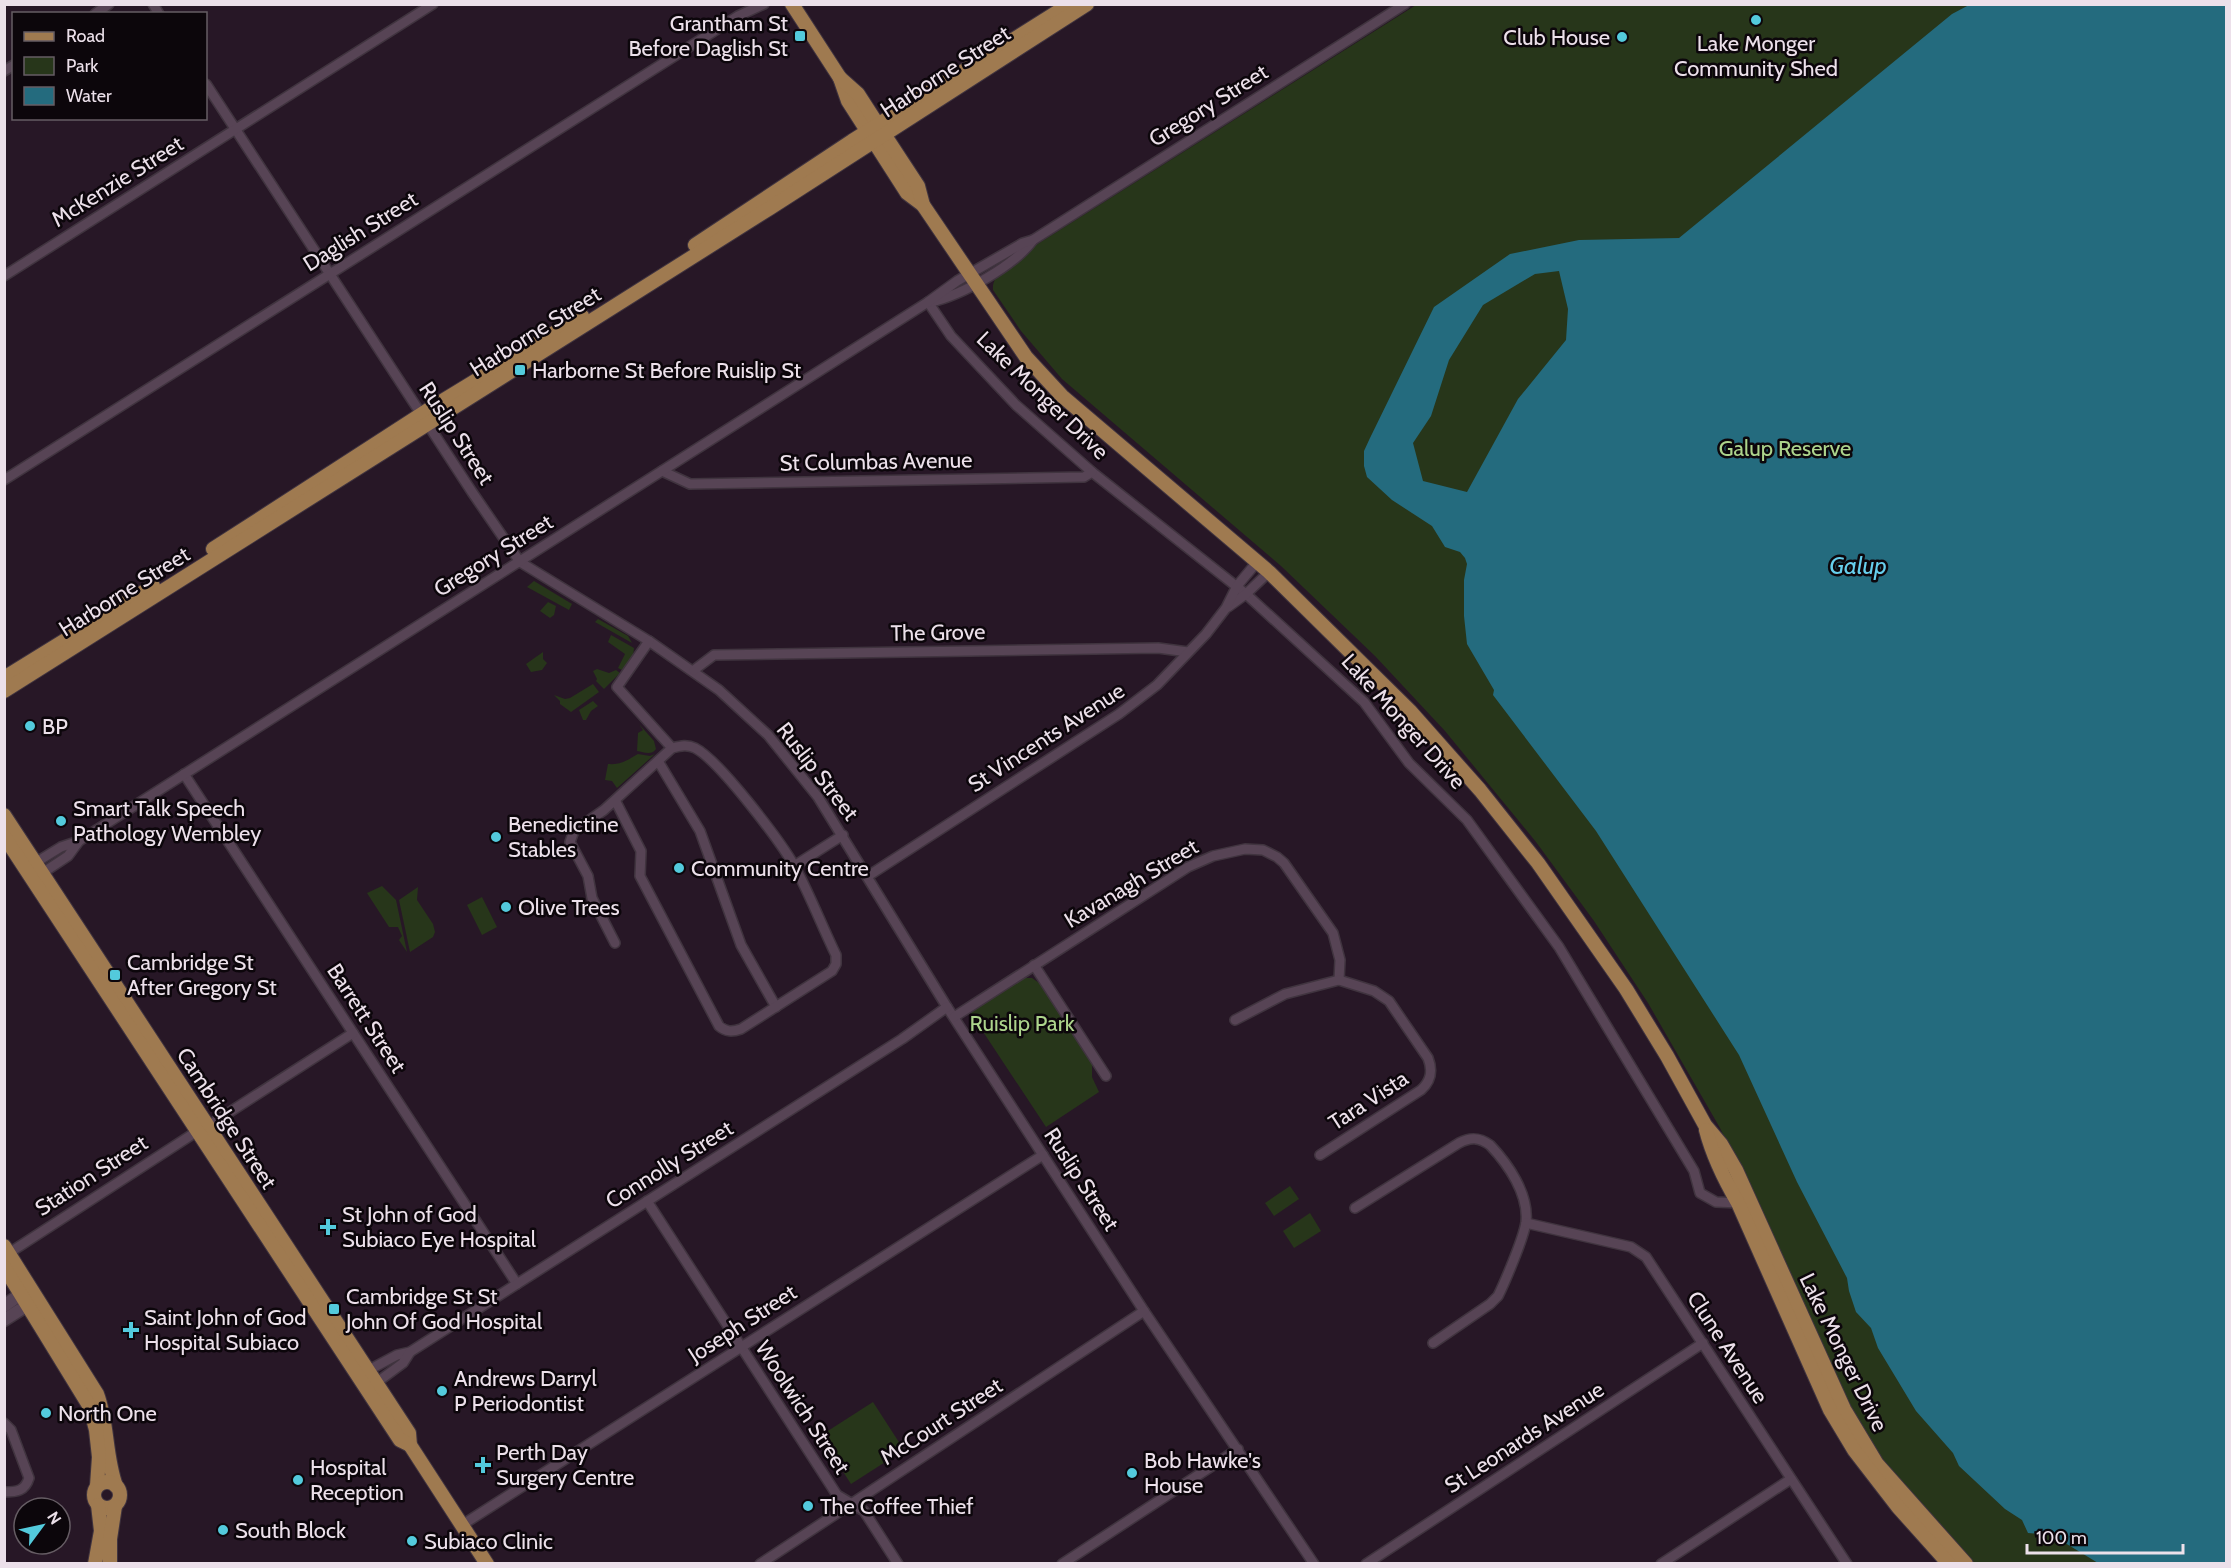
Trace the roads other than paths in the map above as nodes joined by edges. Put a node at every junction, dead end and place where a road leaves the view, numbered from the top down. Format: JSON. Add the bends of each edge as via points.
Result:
{"nodes":[{"id":1,"x":433,"y":4,"type":"edge"},
{"id":2,"x":749,"y":4,"type":"edge"},
{"id":3,"x":764,"y":4,"type":"edge"},
{"id":4,"x":792,"y":4,"type":"edge"},
{"id":5,"x":1070,"y":4,"type":"edge"},
{"id":6,"x":1087,"y":4,"type":"edge"},
{"id":7,"x":1405,"y":4,"type":"edge"},
{"id":8,"x":738,"y":16,"type":"junction"},
{"id":9,"x":207,"y":86,"type":"edge"},
{"id":10,"x":235,"y":129,"type":"junction"},
{"id":11,"x":876,"y":133,"type":"junction"},
{"id":12,"x":330,"y":273,"type":"junction"},
{"id":13,"x":4,"y":276,"type":"edge"},
{"id":14,"x":972,"y":279,"type":"junction"},
{"id":15,"x":928,"y":302,"type":"junction"},
{"id":16,"x":425,"y":419,"type":"junction"},
{"id":17,"x":662,"y":471,"type":"junction"},
{"id":18,"x":1092,"y":472,"type":"junction"},
{"id":19,"x":4,"y":480,"type":"edge"},
{"id":20,"x":520,"y":562,"type":"junction"},
{"id":21,"x":1257,"y":562,"type":"junction"},
{"id":22,"x":1269,"y":572,"type":"junction"},
{"id":23,"x":1237,"y":586,"type":"junction"},
{"id":24,"x":1246,"y":594,"type":"junction"},
{"id":25,"x":1226,"y":608,"type":"junction"},
{"id":26,"x":649,"y":641,"type":"junction"},
{"id":27,"x":1188,"y":652,"type":"junction"},
{"id":28,"x":694,"y":670,"type":"junction"},
{"id":29,"x":4,"y":678,"type":"edge"},
{"id":30,"x":4,"y":691,"type":"edge"},
{"id":31,"x":672,"y":748,"type":"junction"},
{"id":32,"x":658,"y":761,"type":"junction"},
{"id":33,"x":184,"y":774,"type":"junction"},
{"id":34,"x":615,"y":800,"type":"junction"},
{"id":35,"x":4,"y":815,"type":"edge"},
{"id":36,"x":843,"y":835,"type":"junction"},
{"id":37,"x":4,"y":836,"type":"edge"},
{"id":38,"x":794,"y":866,"type":"junction"},
{"id":39,"x":34,"y":871,"type":"junction"},
{"id":40,"x":868,"y":876,"type":"junction"},
{"id":41,"x":615,"y":943,"type":"dead end"},
{"id":42,"x":1034,"y":965,"type":"junction"},
{"id":43,"x":1339,"y":980,"type":"junction"},
{"id":44,"x":776,"y":1007,"type":"junction"},
{"id":45,"x":947,"y":1007,"type":"junction"},
{"id":46,"x":954,"y":1017,"type":"junction"},
{"id":47,"x":1235,"y":1020,"type":"dead end"},
{"id":48,"x":353,"y":1033,"type":"junction"},
{"id":49,"x":1106,"y":1076,"type":"dead end"},
{"id":50,"x":202,"y":1129,"type":"junction"},
{"id":51,"x":1043,"y":1155,"type":"junction"},
{"id":52,"x":1320,"y":1155,"type":"dead end"},
{"id":53,"x":647,"y":1201,"type":"junction"},
{"id":54,"x":1744,"y":1202,"type":"junction"},
{"id":55,"x":1355,"y":1208,"type":"dead end"},
{"id":56,"x":1526,"y":1223,"type":"junction"},
{"id":57,"x":6,"y":1256,"type":"edge"},
{"id":58,"x":517,"y":1284,"type":"junction"},
{"id":59,"x":29,"y":1296,"type":"junction"},
{"id":60,"x":4,"y":1306,"type":"edge"},
{"id":61,"x":1144,"y":1311,"type":"junction"},
{"id":62,"x":4,"y":1320,"type":"edge"},
{"id":63,"x":1433,"y":1343,"type":"dead end"},
{"id":64,"x":1703,"y":1343,"type":"junction"},
{"id":65,"x":741,"y":1347,"type":"junction"},
{"id":66,"x":410,"y":1353,"type":"junction"},
{"id":67,"x":368,"y":1371,"type":"junction"},
{"id":68,"x":376,"y":1383,"type":"junction"},
{"id":69,"x":4,"y":1423,"type":"edge"},
{"id":70,"x":410,"y":1445,"type":"junction"},
{"id":71,"x":1238,"y":1449,"type":"junction"},
{"id":72,"x":1791,"y":1479,"type":"junction"},
{"id":73,"x":97,"y":1486,"type":"junction"},
{"id":74,"x":116,"y":1486,"type":"junction"},
{"id":75,"x":4,"y":1491,"type":"edge"},
{"id":76,"x":850,"y":1504,"type":"junction"},
{"id":77,"x":98,"y":1505,"type":"junction"},
{"id":78,"x":115,"y":1506,"type":"junction"},
{"id":79,"x":462,"y":1525,"type":"junction"},
{"id":80,"x":95,"y":1563,"type":"edge"},
{"id":81,"x":110,"y":1563,"type":"edge"},
{"id":82,"x":487,"y":1563,"type":"edge"},
{"id":83,"x":760,"y":1563,"type":"edge"},
{"id":84,"x":898,"y":1563,"type":"edge"},
{"id":85,"x":1062,"y":1563,"type":"edge"},
{"id":86,"x":1314,"y":1563,"type":"edge"},
{"id":87,"x":1366,"y":1563,"type":"edge"},
{"id":88,"x":1661,"y":1563,"type":"edge"},
{"id":89,"x":1846,"y":1563,"type":"edge"},
{"id":90,"x":1949,"y":1563,"type":"edge"},
{"id":91,"x":1966,"y":1563,"type":"edge"}],
"edges":[{"from":1,"to":10,"type":"street","name":"McKenzie Street"},
{"from":2,"to":8,"type":"street","name":"Daglish Street"},
{"from":3,"to":8,"type":"street","name":"Daglish Street"},
{"from":4,"to":11,"type":"main road","name":"Lake Monger Drive","via":[[840,78],[858,94]]},
{"from":5,"to":11,"type":"main road","name":"Harborne Street"},
{"from":6,"to":11,"type":"main road","name":"Harborne Street"},
{"from":7,"to":14,"type":"street","name":"Gregory Street","via":[[1023,243]]},
{"from":8,"to":12,"type":"street","name":"Daglish Street"},
{"from":9,"to":10,"type":"street","name":"Ruslip Street"},
{"from":10,"to":12,"type":"street","name":"Ruslip Street"},
{"from":10,"to":13,"type":"street","name":"McKenzie Street"},
{"from":11,"to":14,"type":"main road","name":"Lake Monger Drive","via":[[918,186],[923,205]]},
{"from":11,"to":16,"type":"main road","name":"Harborne Street","via":[[618,293]]},
{"from":12,"to":16,"type":"street","name":"Ruslip Street"},
{"from":12,"to":19,"type":"street","name":"Daglish Street"},
{"from":14,"to":15,"type":"street","name":"Gregory Street","via":[[945,288]]},
{"from":14,"to":21,"type":"main road","name":"Lake Monger Drive","via":[[1026,357],[1062,396]]},
{"from":15,"to":17,"type":"street","name":"Gregory Street"},
{"from":15,"to":18,"type":"street","name":"Lake Monger Drive","via":[[951,336],[1016,405]]},
{"from":16,"to":20,"type":"street","name":"Ruslip Street"},
{"from":16,"to":29,"type":"main road","name":"Harborne Street"},
{"from":16,"to":30,"type":"main road","name":"Harborne Street"},
{"from":17,"to":18,"type":"street","name":"St Columbas Avenue","via":[[690,484],[1084,477]]},
{"from":17,"to":20,"type":"street","name":"Gregory Street"},
{"from":18,"to":23,"type":"street","name":"Lake Monger Drive"},
{"from":20,"to":26,"type":"street","name":"Ruslip Street"},
{"from":20,"to":33,"type":"street","name":"Gregory Street"},
{"from":21,"to":22,"type":"main road","name":"Lake Monger Drive"},
{"from":21,"to":23,"type":"street","name":"St Vincents Avenue"},
{"from":22,"to":24,"type":"street","name":"St Vincents Avenue"},
{"from":22,"to":54,"type":"main road","name":"Lake Monger Drive","via":[[1410,711],[1531,854],[1626,989],[1705,1125],[1721,1144],[1736,1170]]},
{"from":23,"to":24,"type":"street","name":"Lake Monger Drive"},
{"from":23,"to":25,"type":"street","name":"St Vincents Avenue"},
{"from":24,"to":25,"type":"street","name":"St Vincents Avenue"},
{"from":24,"to":54,"type":"street","name":"Lake Monger Drive","via":[[1364,702],[1409,763],[1467,820],[1559,947],[1694,1171],[1700,1192],[1716,1202]]},
{"from":25,"to":27,"type":"street","name":"St Vincents Avenue"},
{"from":26,"to":28,"type":"street","name":"Ruslip Street"},
{"from":26,"to":31,"type":"street","via":[[617,687]]},
{"from":27,"to":28,"type":"street","name":"The Grove","via":[[1158,648],[714,655]]},
{"from":27,"to":40,"type":"street","name":"St Vincents Avenue","via":[[1157,685],[1119,714]]},
{"from":28,"to":36,"type":"street","name":"Ruslip Street","via":[[768,735]]},
{"from":31,"to":32,"type":"street"},
{"from":31,"to":38,"type":"street","via":[[693,747],[718,768],[747,800]]},
{"from":32,"to":34,"type":"street"},
{"from":32,"to":44,"type":"street","via":[[700,831],[741,945]]},
{"from":33,"to":39,"type":"street","name":"Gregory Street","via":[[79,841],[61,847]]},
{"from":33,"to":48,"type":"street","name":"Barrett Street"},
{"from":34,"to":41,"type":"street","via":[[574,831],[570,842]]},
{"from":34,"to":44,"type":"street","via":[[641,851],[640,876],[719,1026],[729,1031],[741,1029]]},
{"from":35,"to":39,"type":"main road","name":"Cambridge Street"},
{"from":36,"to":38,"type":"street"},
{"from":36,"to":40,"type":"street","name":"Ruslip Street"},
{"from":37,"to":39,"type":"main road","name":"Cambridge Street"},
{"from":38,"to":44,"type":"street","via":[[836,955],[836,964],[832,971]]},
{"from":39,"to":50,"type":"main road","name":"Cambridge Street"},
{"from":40,"to":45,"type":"street","name":"Ruslip Street"},
{"from":42,"to":43,"type":"street","name":"Kavanagh Street","via":[[1188,867],[1213,856],[1257,849],[1284,863],[1328,924],[1339,951]]},
{"from":42,"to":46,"type":"street","name":"Kavanagh Street"},
{"from":42,"to":49,"type":"street"},
{"from":43,"to":47,"type":"street","via":[[1285,994]]},
{"from":43,"to":52,"type":"street","name":"Tara Vista","via":[[1374,991],[1389,1001],[1428,1058],[1431,1072],[1421,1090]]},
{"from":45,"to":46,"type":"street","name":"Ruslip Street"},
{"from":45,"to":53,"type":"street","name":"Connolly Street"},
{"from":46,"to":51,"type":"street","name":"Ruslip Street"},
{"from":48,"to":50,"type":"street","name":"Station Street"},
{"from":48,"to":58,"type":"street","name":"Barrett Street"},
{"from":50,"to":57,"type":"street","name":"Station Street"},
{"from":50,"to":67,"type":"main road","name":"Cambridge Street"},
{"from":50,"to":70,"type":"main road","name":"Cambridge Street","via":[[400,1440]]},
{"from":51,"to":61,"type":"street","name":"Ruslip Street"},
{"from":51,"to":65,"type":"street","name":"Joseph Street"},
{"from":53,"to":58,"type":"street","name":"Connolly Street"},
{"from":53,"to":65,"type":"street","name":"Woolwich Street"},
{"from":54,"to":90,"type":"main road","name":"Lake Monger Drive","via":[[1830,1410],[1854,1450],[1898,1507]]},
{"from":54,"to":91,"type":"main road","name":"Lake Monger Drive","via":[[1844,1409],[1877,1464]]},
{"from":55,"to":56,"type":"street","via":[[1459,1143],[1477,1138],[1496,1151],[1520,1187]]},
{"from":56,"to":63,"type":"street","via":[[1498,1296]]},
{"from":56,"to":64,"type":"street","name":"Clune Avenue","via":[[1639,1251]]},
{"from":57,"to":59,"type":"main road"},
{"from":58,"to":66,"type":"street","name":"Connolly Street"},
{"from":59,"to":60,"type":"street"},
{"from":59,"to":62,"type":"street"},
{"from":59,"to":73,"type":"main road","via":[[90,1407],[99,1457]]},
{"from":59,"to":74,"type":"main road","via":[[99,1400],[109,1467]]},
{"from":61,"to":71,"type":"street","name":"Ruslip Street"},
{"from":61,"to":76,"type":"street","name":"McCourt Street"},
{"from":64,"to":72,"type":"street","name":"Clune Avenue"},
{"from":64,"to":87,"type":"street","name":"St Leonards Avenue"},
{"from":65,"to":76,"type":"street","name":"Woolwich Street","via":[[837,1495]]},
{"from":65,"to":79,"type":"street","name":"Joseph Street"},
{"from":66,"to":67,"type":"street","name":"Connolly Street","via":[[397,1355]]},
{"from":66,"to":68,"type":"street","name":"Connolly Street"},
{"from":67,"to":68,"type":"main road","name":"Cambridge Street"},
{"from":68,"to":70,"type":"main road","name":"Cambridge Street","via":[[409,1433]]},
{"from":69,"to":75,"type":"street","via":[[11,1430],[29,1478],[21,1490]]},
{"from":70,"to":79,"type":"main road","name":"Cambridge Street"},
{"from":71,"to":85,"type":"street"},
{"from":71,"to":86,"type":"street","name":"Ruslip Street"},
{"from":72,"to":88,"type":"street"},
{"from":72,"to":89,"type":"street","name":"Clune Avenue"},
{"from":73,"to":74,"type":"main road","via":[[106,1482]]},
{"from":73,"to":77,"type":"main road","via":[[94,1496]]},
{"from":74,"to":78,"type":"main road","via":[[120,1495]]},
{"from":76,"to":83,"type":"street","name":"McCourt Street"},
{"from":76,"to":84,"type":"street","name":"Woolwich Street","via":[[864,1511]]},
{"from":77,"to":78,"type":"main road"},
{"from":77,"to":80,"type":"main road","via":[[101,1531]]},
{"from":78,"to":81,"type":"main road"},
{"from":79,"to":82,"type":"main road","name":"Cambridge Street"}]}
